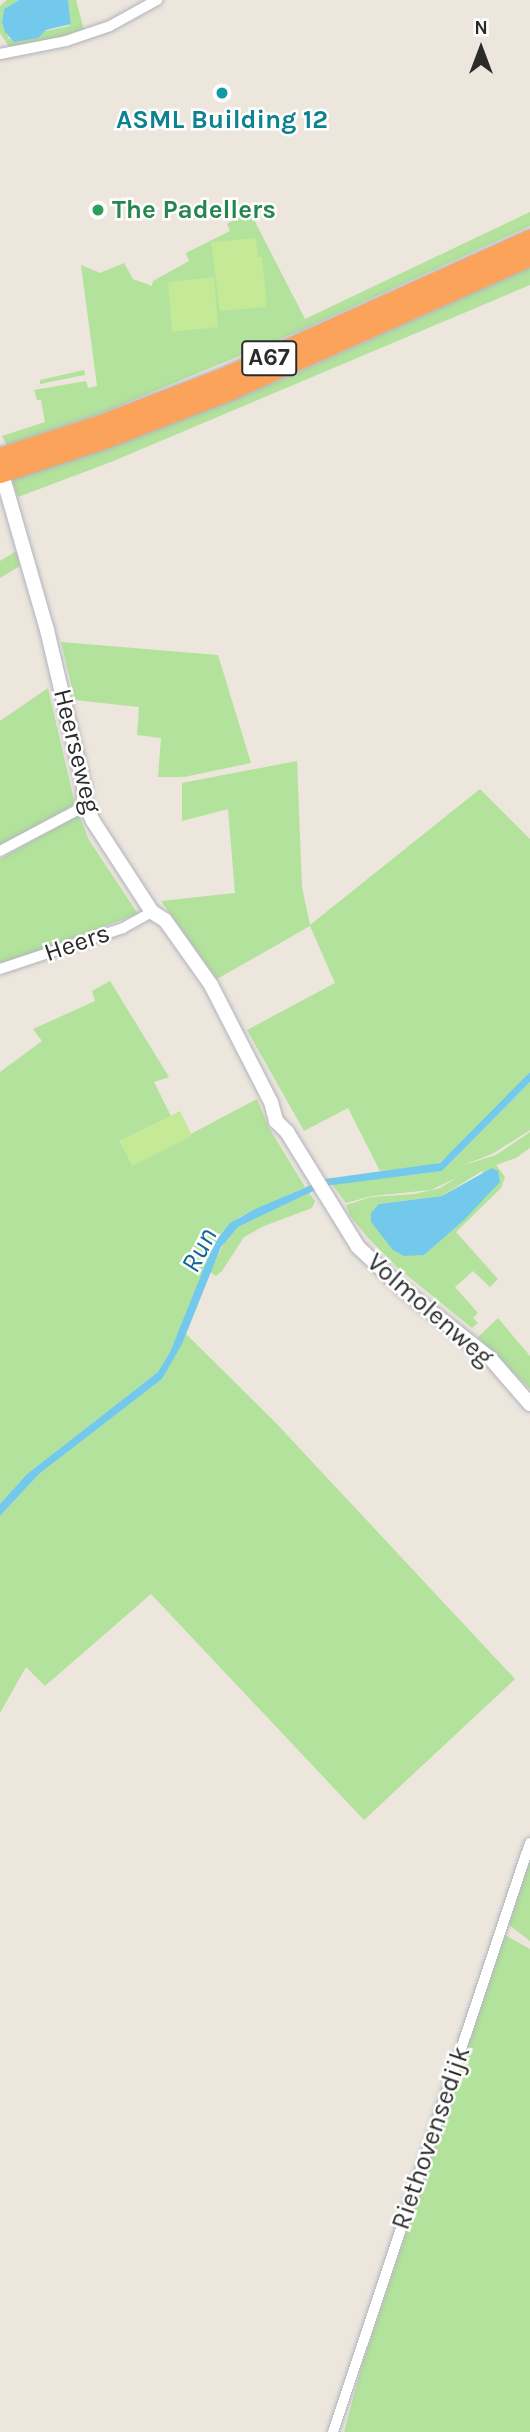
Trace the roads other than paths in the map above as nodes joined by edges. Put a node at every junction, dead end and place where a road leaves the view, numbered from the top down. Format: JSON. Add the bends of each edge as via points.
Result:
{"nodes":[{"id":1,"x":158,"y":0,"type":"edge"},
{"id":2,"x":0,"y":54,"type":"edge"},
{"id":3,"x":530,"y":239,"type":"edge"},
{"id":4,"x":530,"y":256,"type":"edge"},
{"id":5,"x":0,"y":457,"type":"edge"},
{"id":6,"x":2,"y":477,"type":"edge"},
{"id":7,"x":85,"y":806,"type":"junction"},
{"id":8,"x":0,"y":851,"type":"edge"},
{"id":9,"x":152,"y":912,"type":"junction"},
{"id":10,"x":0,"y":969,"type":"edge"},
{"id":11,"x":335,"y":1213,"type":"joint"},
{"id":12,"x":530,"y":1404,"type":"edge"},
{"id":13,"x":530,"y":1843,"type":"edge"},
{"id":14,"x":332,"y":2432,"type":"edge"}],
"edges":[{"from":1,"to":2,"type":"street","via":[[110,26],[66,41]]},
{"from":3,"to":5,"type":"highway","number":"A67","via":[[224,377]]},
{"from":4,"to":6,"type":"highway","number":"A67","via":[[228,391]]},
{"from":6,"to":7,"type":"street","name":"Heerseweg","via":[[47,630]]},
{"from":7,"to":8,"type":"street"},
{"from":7,"to":9,"type":"street","name":"Heerseweg"},
{"from":9,"to":10,"type":"street","name":"Heers","via":[[123,928]]},
{"from":9,"to":11,"type":"street","name":"Heerseweg","via":[[165,920],[211,985]]},
{"from":11,"to":12,"type":"street","name":"Volmolenweg","via":[[373,1264],[490,1358]]},
{"from":13,"to":14,"type":"street","name":"Riethovensedijk"}]}
